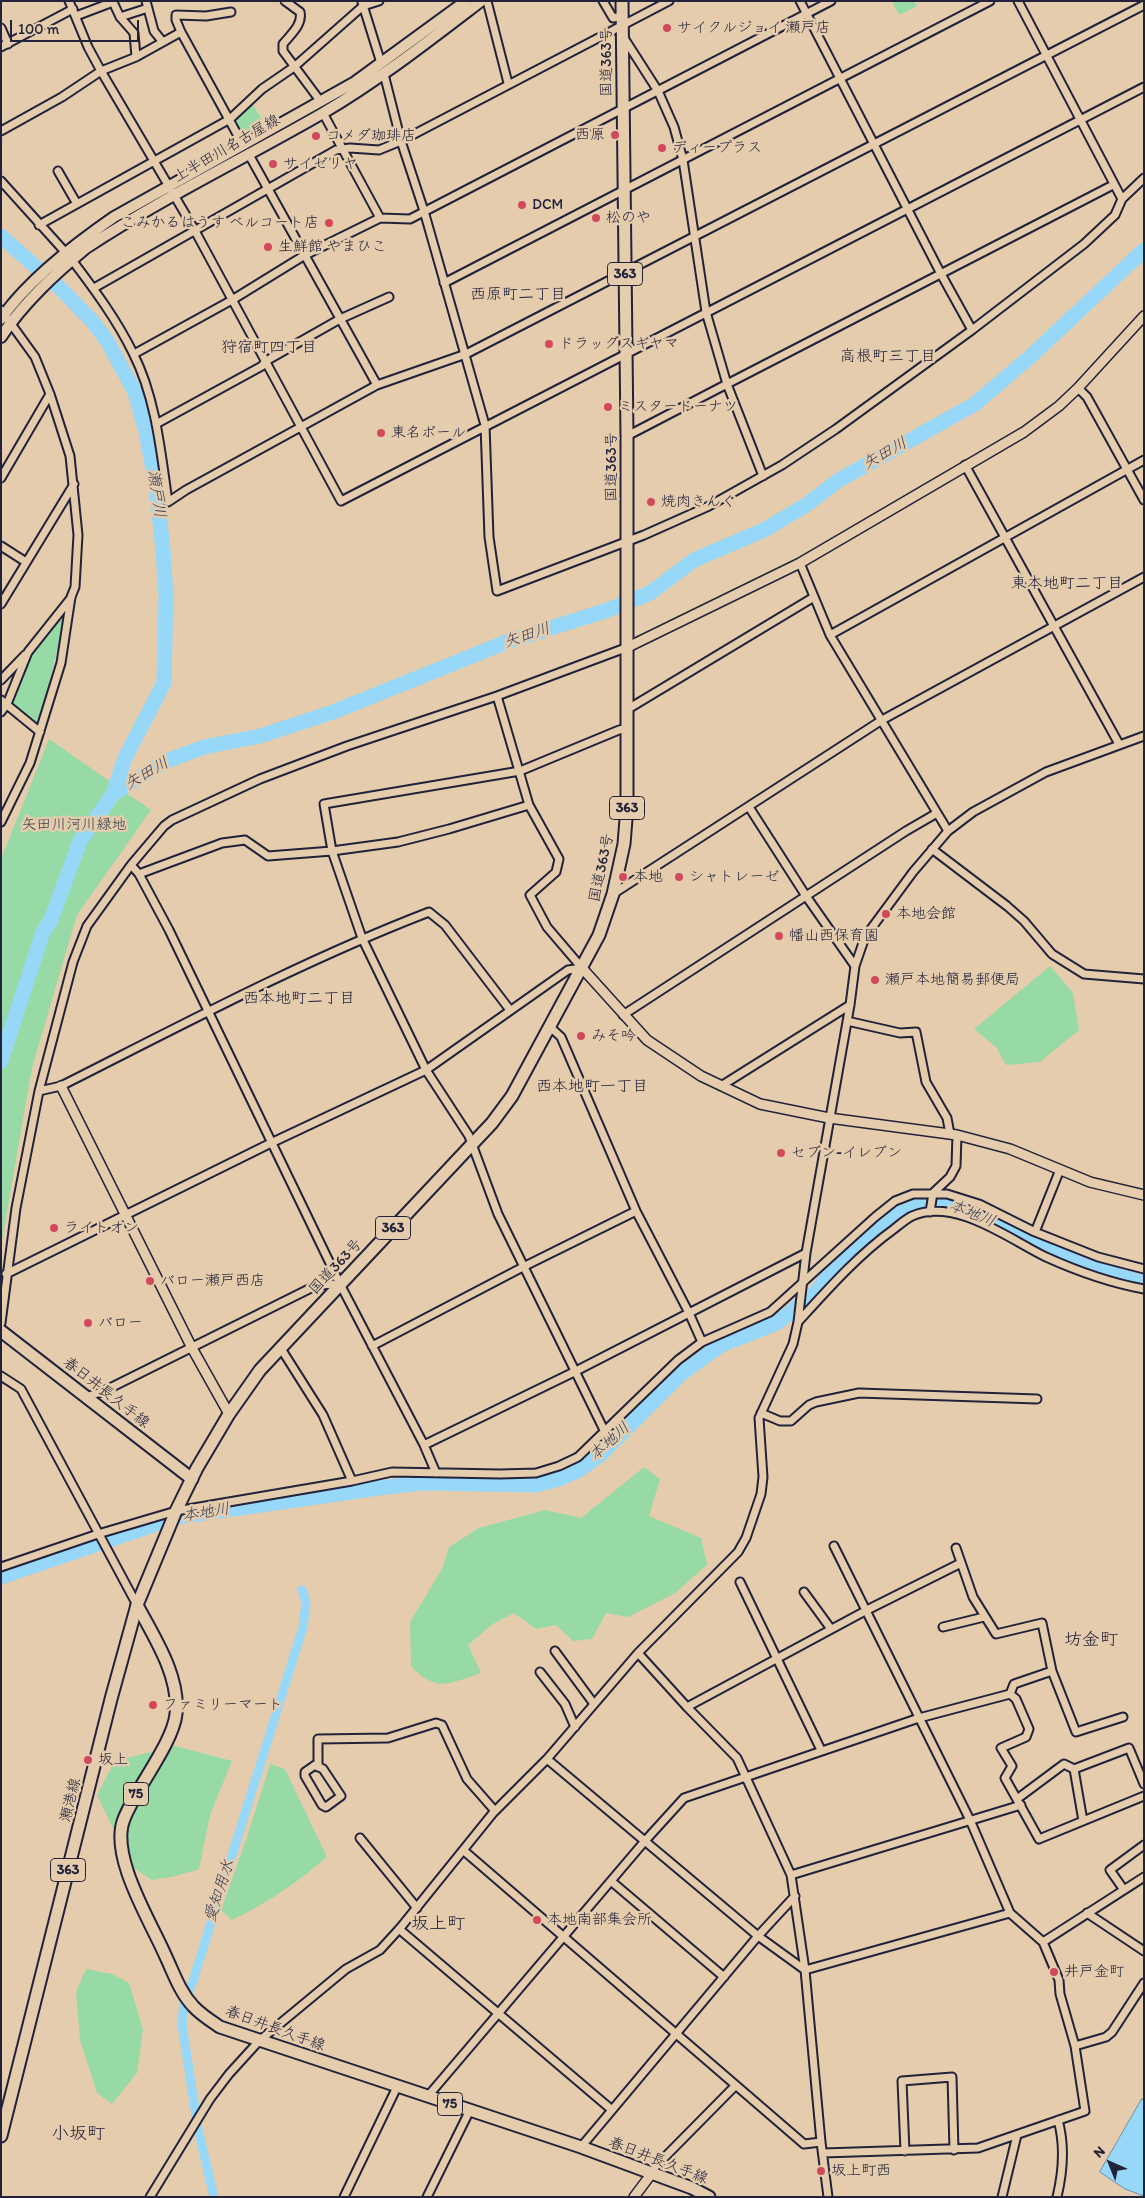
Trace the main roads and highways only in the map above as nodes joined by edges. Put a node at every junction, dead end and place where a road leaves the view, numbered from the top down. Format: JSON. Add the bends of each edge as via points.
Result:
{"nodes":[{"id":1,"x":466,"y":1,"type":"edge"},
{"id":2,"x":481,"y":1,"type":"edge"},
{"id":3,"x":622,"y":1,"type":"edge"},
{"id":4,"x":382,"y":68,"type":"junction"},
{"id":5,"x":66,"y":259,"type":"junction"},
{"id":6,"x":6,"y":314,"type":"edge"},
{"id":7,"x":1,"y":337,"type":"edge"},
{"id":8,"x":1,"y":1331,"type":"edge"},
{"id":9,"x":192,"y":1479,"type":"junction"},
{"id":10,"x":137,"y":1605,"type":"junction"},
{"id":11,"x":1,"y":2136,"type":"edge"},
{"id":12,"x":709,"y":2197,"type":"edge"}],
"edges":[{"from":1,"to":4,"type":"main road","name":"上半田川名古屋線"},
{"from":2,"to":4,"type":"main road","name":"上半田川名古屋線"},
{"from":3,"to":9,"type":"main road","name":"国道363号","number":"363","via":[[628,728],[624,844],[613,894],[599,935],[512,1096],[492,1123],[260,1370],[229,1414]]},
{"from":4,"to":5,"type":"main road","name":"上半田川名古屋線","via":[[322,108],[173,192]]},
{"from":5,"to":6,"type":"main road","name":"上半田川名古屋線"},
{"from":5,"to":6,"type":"main road","name":"上半田川名古屋線","via":[[18,314]]},
{"from":6,"to":7,"type":"main road","name":"上半田川名古屋線"},
{"from":8,"to":9,"type":"main road","name":"春日井長久手線"},
{"from":9,"to":10,"type":"main road","name":"瀬港線","number":"363"},
{"from":10,"to":11,"type":"main road","name":"瀬港線","number":"363"},
{"from":10,"to":12,"type":"main road","name":"春日井長久手線","number":"75","via":[[163,1654],[176,1712],[174,1727],[139,1787],[123,1820],[120,1836],[135,1892],[178,1986],[193,2007],[220,2027],[581,2147]]}]}
